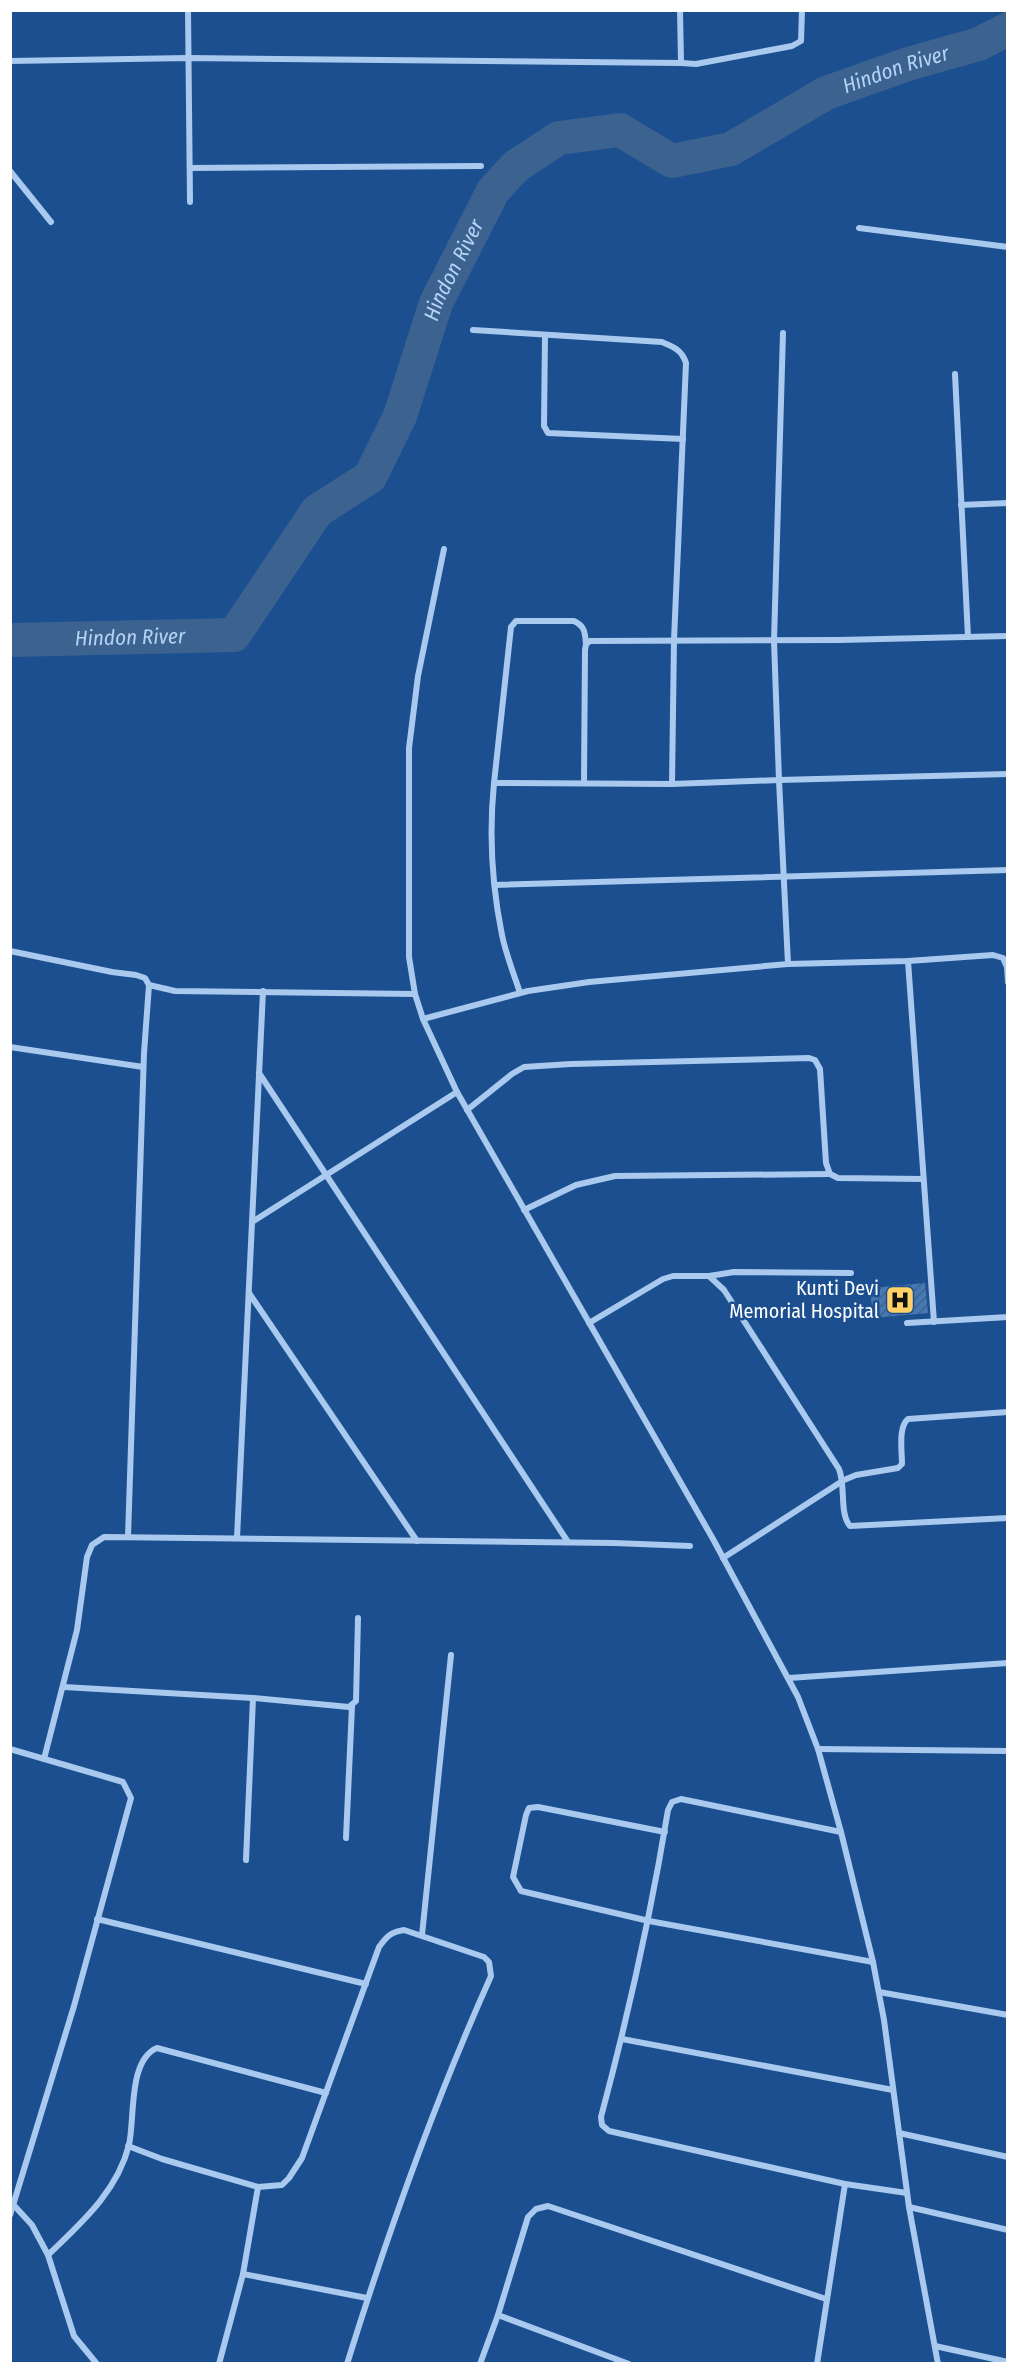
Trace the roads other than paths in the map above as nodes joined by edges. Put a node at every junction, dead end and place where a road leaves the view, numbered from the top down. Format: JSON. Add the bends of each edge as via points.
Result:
{"nodes":[{"id":1,"x":188,"y":10,"type":"edge"},
{"id":2,"x":680,"y":10,"type":"edge"},
{"id":3,"x":802,"y":10,"type":"edge"},
{"id":4,"x":188,"y":58,"type":"junction"},
{"id":5,"x":10,"y":61,"type":"edge"},
{"id":6,"x":681,"y":63,"type":"junction"},
{"id":7,"x":481,"y":166,"type":"dead end"},
{"id":8,"x":190,"y":168,"type":"junction"},
{"id":9,"x":10,"y":171,"type":"edge"},
{"id":10,"x":190,"y":202,"type":"dead end"},
{"id":11,"x":51,"y":222,"type":"dead end"},
{"id":12,"x":859,"y":228,"type":"dead end"},
{"id":13,"x":1008,"y":247,"type":"edge"},
{"id":14,"x":473,"y":330,"type":"dead end"},
{"id":15,"x":783,"y":333,"type":"dead end"},
{"id":16,"x":545,"y":335,"type":"junction"},
{"id":17,"x":955,"y":374,"type":"dead end"},
{"id":18,"x":683,"y":439,"type":"junction"},
{"id":19,"x":1008,"y":503,"type":"edge"},
{"id":20,"x":962,"y":505,"type":"junction"},
{"id":21,"x":444,"y":549,"type":"dead end"},
{"id":22,"x":1008,"y":636,"type":"edge"},
{"id":23,"x":968,"y":637,"type":"junction"},
{"id":24,"x":674,"y":640,"type":"junction"},
{"id":25,"x":774,"y":641,"type":"junction"},
{"id":26,"x":586,"y":644,"type":"junction"},
{"id":27,"x":1008,"y":774,"type":"edge"},
{"id":28,"x":779,"y":780,"type":"junction"},
{"id":29,"x":494,"y":783,"type":"junction"},
{"id":30,"x":584,"y":783,"type":"junction"},
{"id":31,"x":672,"y":783,"type":"junction"},
{"id":32,"x":1008,"y":870,"type":"edge"},
{"id":33,"x":783,"y":876,"type":"junction"},
{"id":34,"x":495,"y":885,"type":"junction"},
{"id":35,"x":10,"y":951,"type":"edge"},
{"id":36,"x":908,"y":961,"type":"junction"},
{"id":37,"x":788,"y":964,"type":"junction"},
{"id":38,"x":1008,"y":982,"type":"edge"},
{"id":39,"x":149,"y":985,"type":"junction"},
{"id":40,"x":263,"y":991,"type":"junction"},
{"id":41,"x":520,"y":993,"type":"junction"},
{"id":42,"x":415,"y":994,"type":"junction"},
{"id":43,"x":423,"y":1019,"type":"junction"},
{"id":44,"x":10,"y":1047,"type":"edge"},
{"id":45,"x":143,"y":1067,"type":"junction"},
{"id":46,"x":259,"y":1073,"type":"junction"},
{"id":47,"x":457,"y":1092,"type":"junction"},
{"id":48,"x":467,"y":1110,"type":"junction"},
{"id":49,"x":830,"y":1174,"type":"junction"},
{"id":50,"x":326,"y":1175,"type":"junction"},
{"id":51,"x":923,"y":1179,"type":"junction"},
{"id":52,"x":524,"y":1210,"type":"junction"},
{"id":53,"x":252,"y":1222,"type":"junction"},
{"id":54,"x":851,"y":1274,"type":"dead end"},
{"id":55,"x":709,"y":1276,"type":"junction"},
{"id":56,"x":249,"y":1292,"type":"junction"},
{"id":57,"x":1008,"y":1317,"type":"edge"},
{"id":58,"x":934,"y":1322,"type":"junction"},
{"id":59,"x":590,"y":1323,"type":"junction"},
{"id":60,"x":908,"y":1323,"type":"dead end"},
{"id":61,"x":1008,"y":1412,"type":"edge"},
{"id":62,"x":843,"y":1480,"type":"junction"},
{"id":63,"x":1008,"y":1518,"type":"edge"},
{"id":64,"x":128,"y":1537,"type":"junction"},
{"id":65,"x":237,"y":1538,"type":"junction"},
{"id":66,"x":417,"y":1540,"type":"junction"},
{"id":67,"x":568,"y":1542,"type":"junction"},
{"id":68,"x":690,"y":1546,"type":"dead end"},
{"id":69,"x":723,"y":1558,"type":"junction"},
{"id":70,"x":357,"y":1618,"type":"dead end"},
{"id":71,"x":451,"y":1655,"type":"dead end"},
{"id":72,"x":1008,"y":1663,"type":"edge"},
{"id":73,"x":789,"y":1678,"type":"junction"},
{"id":74,"x":64,"y":1687,"type":"junction"},
{"id":75,"x":253,"y":1698,"type":"junction"},
{"id":76,"x":352,"y":1706,"type":"junction"},
{"id":77,"x":10,"y":1749,"type":"edge"},
{"id":78,"x":818,"y":1749,"type":"junction"},
{"id":79,"x":1008,"y":1751,"type":"edge"},
{"id":80,"x":44,"y":1758,"type":"junction"},
{"id":81,"x":665,"y":1832,"type":"junction"},
{"id":82,"x":841,"y":1832,"type":"junction"},
{"id":83,"x":346,"y":1838,"type":"dead end"},
{"id":84,"x":246,"y":1860,"type":"dead end"},
{"id":85,"x":97,"y":1919,"type":"junction"},
{"id":86,"x":649,"y":1921,"type":"junction"},
{"id":87,"x":422,"y":1935,"type":"junction"},
{"id":88,"x":873,"y":1962,"type":"junction"},
{"id":89,"x":366,"y":1984,"type":"junction"},
{"id":90,"x":879,"y":1992,"type":"junction"},
{"id":91,"x":1008,"y":2015,"type":"edge"},
{"id":92,"x":622,"y":2039,"type":"junction"},
{"id":93,"x":893,"y":2090,"type":"junction"},
{"id":94,"x":326,"y":2093,"type":"junction"},
{"id":95,"x":899,"y":2133,"type":"junction"},
{"id":96,"x":128,"y":2146,"type":"junction"},
{"id":97,"x":1008,"y":2157,"type":"edge"},
{"id":98,"x":845,"y":2184,"type":"junction"},
{"id":99,"x":258,"y":2187,"type":"junction"},
{"id":100,"x":908,"y":2193,"type":"junction"},
{"id":101,"x":13,"y":2203,"type":"edge"},
{"id":102,"x":909,"y":2207,"type":"junction"},
{"id":103,"x":10,"y":2214,"type":"edge"},
{"id":104,"x":1008,"y":2230,"type":"edge"},
{"id":105,"x":48,"y":2255,"type":"junction"},
{"id":106,"x":243,"y":2274,"type":"junction"},
{"id":107,"x":367,"y":2298,"type":"junction"},
{"id":108,"x":826,"y":2298,"type":"junction"},
{"id":109,"x":498,"y":2315,"type":"junction"},
{"id":110,"x":935,"y":2346,"type":"junction"},
{"id":111,"x":1008,"y":2362,"type":"edge"},
{"id":112,"x":98,"y":2364,"type":"edge"},
{"id":113,"x":219,"y":2364,"type":"edge"},
{"id":114,"x":347,"y":2364,"type":"edge"},
{"id":115,"x":480,"y":2364,"type":"edge"},
{"id":116,"x":629,"y":2364,"type":"edge"},
{"id":117,"x":817,"y":2364,"type":"edge"},
{"id":118,"x":938,"y":2364,"type":"edge"}],
"edges":[{"from":1,"to":4,"type":"street"},
{"from":2,"to":6,"type":"street"},
{"from":3,"to":6,"type":"street","via":[[801,41],[792,46]]},
{"from":4,"to":5,"type":"street"},
{"from":4,"to":6,"type":"street"},
{"from":4,"to":8,"type":"street"},
{"from":7,"to":8,"type":"street"},
{"from":8,"to":10,"type":"street"},
{"from":9,"to":11,"type":"street"},
{"from":12,"to":13,"type":"street"},
{"from":14,"to":16,"type":"street"},
{"from":15,"to":25,"type":"street"},
{"from":16,"to":18,"type":"street","via":[[662,342],[676,348],[686,363]]},
{"from":16,"to":18,"type":"street","via":[[544,426],[548,433]]},
{"from":17,"to":20,"type":"street"},
{"from":18,"to":24,"type":"street"},
{"from":19,"to":20,"type":"street"},
{"from":20,"to":23,"type":"street"},
{"from":21,"to":42,"type":"street","via":[[418,676],[409,748],[409,957]]},
{"from":22,"to":23,"type":"street"},
{"from":23,"to":25,"type":"street"},
{"from":24,"to":25,"type":"street"},
{"from":24,"to":26,"type":"street"},
{"from":24,"to":31,"type":"street"},
{"from":25,"to":28,"type":"street"},
{"from":26,"to":29,"type":"street","via":[[584,629],[574,621],[516,621],[511,627]]},
{"from":26,"to":30,"type":"street"},
{"from":27,"to":28,"type":"street"},
{"from":28,"to":31,"type":"street"},
{"from":28,"to":33,"type":"street"},
{"from":29,"to":30,"type":"street"},
{"from":29,"to":34,"type":"street","via":[[491,818]]},
{"from":30,"to":31,"type":"street"},
{"from":32,"to":33,"type":"street"},
{"from":33,"to":34,"type":"street"},
{"from":33,"to":37,"type":"street"},
{"from":34,"to":41,"type":"street","via":[[502,938]]},
{"from":35,"to":39,"type":"street","via":[[136,975],[145,978]]},
{"from":36,"to":37,"type":"street"},
{"from":36,"to":38,"type":"street","via":[[993,955],[1003,958]]},
{"from":36,"to":51,"type":"street"},
{"from":37,"to":41,"type":"street","via":[[589,982]]},
{"from":39,"to":40,"type":"street","via":[[175,991]]},
{"from":39,"to":45,"type":"street"},
{"from":40,"to":42,"type":"street"},
{"from":40,"to":46,"type":"street"},
{"from":41,"to":43,"type":"street"},
{"from":42,"to":43,"type":"street"},
{"from":43,"to":47,"type":"street"},
{"from":44,"to":45,"type":"street"},
{"from":45,"to":64,"type":"street"},
{"from":46,"to":50,"type":"street"},
{"from":46,"to":53,"type":"street"},
{"from":47,"to":48,"type":"street"},
{"from":47,"to":50,"type":"street"},
{"from":48,"to":49,"type":"street","via":[[524,1067],[809,1058],[820,1069]]},
{"from":48,"to":52,"type":"street"},
{"from":49,"to":51,"type":"street","via":[[838,1178]]},
{"from":49,"to":52,"type":"street","via":[[615,1176],[576,1185]]},
{"from":50,"to":53,"type":"street"},
{"from":50,"to":67,"type":"street"},
{"from":51,"to":58,"type":"street"},
{"from":52,"to":59,"type":"street"},
{"from":53,"to":56,"type":"street"},
{"from":54,"to":55,"type":"street","via":[[734,1272]]},
{"from":55,"to":59,"type":"street","via":[[663,1279]]},
{"from":55,"to":62,"type":"street","via":[[724,1290]]},
{"from":56,"to":65,"type":"street"},
{"from":56,"to":66,"type":"street"},
{"from":57,"to":58,"type":"street"},
{"from":58,"to":60,"type":"street"},
{"from":59,"to":69,"type":"street"},
{"from":61,"to":62,"type":"street","via":[[908,1419],[902,1428],[902,1464],[898,1468],[856,1474]]},
{"from":62,"to":63,"type":"street","via":[[845,1514],[854,1527]]},
{"from":62,"to":69,"type":"street"},
{"from":64,"to":65,"type":"street"},
{"from":64,"to":74,"type":"street","via":[[104,1537],[92,1545]]},
{"from":65,"to":66,"type":"street"},
{"from":66,"to":67,"type":"street"},
{"from":67,"to":68,"type":"street"},
{"from":69,"to":73,"type":"street"},
{"from":70,"to":76,"type":"street","via":[[356,1701]]},
{"from":71,"to":87,"type":"street"},
{"from":72,"to":73,"type":"street"},
{"from":73,"to":78,"type":"street"},
{"from":74,"to":75,"type":"street"},
{"from":74,"to":80,"type":"street"},
{"from":75,"to":76,"type":"street"},
{"from":75,"to":84,"type":"street"},
{"from":76,"to":83,"type":"street"},
{"from":77,"to":80,"type":"street"},
{"from":78,"to":79,"type":"street"},
{"from":78,"to":82,"type":"street"},
{"from":80,"to":85,"type":"street","via":[[123,1782],[131,1798]]},
{"from":81,"to":82,"type":"street","via":[[668,1810],[681,1799]]},
{"from":81,"to":86,"type":"street"},
{"from":81,"to":86,"type":"street","via":[[529,1808],[513,1877],[521,1891]]},
{"from":82,"to":88,"type":"street"},
{"from":85,"to":89,"type":"street"},
{"from":85,"to":101,"type":"street"},
{"from":86,"to":88,"type":"street"},
{"from":86,"to":92,"type":"street"},
{"from":87,"to":89,"type":"street","via":[[404,1930],[392,1932],[380,1947]]},
{"from":87,"to":107,"type":"street","via":[[484,1957],[491,1976],[433,2113]]},
{"from":88,"to":90,"type":"street"},
{"from":89,"to":94,"type":"street"},
{"from":90,"to":91,"type":"street"},
{"from":90,"to":93,"type":"street"},
{"from":92,"to":93,"type":"street"},
{"from":92,"to":98,"type":"street","via":[[602,2117],[602,2125],[609,2131]]},
{"from":93,"to":95,"type":"street"},
{"from":94,"to":96,"type":"street","via":[[157,2048],[149,2051],[138,2071]]},
{"from":94,"to":99,"type":"street","via":[[302,2158],[290,2178],[282,2185]]},
{"from":95,"to":97,"type":"street"},
{"from":95,"to":100,"type":"street"},
{"from":96,"to":99,"type":"street"},
{"from":96,"to":105,"type":"street","via":[[107,2193]]},
{"from":98,"to":100,"type":"street"},
{"from":98,"to":108,"type":"street"},
{"from":99,"to":106,"type":"street"},
{"from":100,"to":102,"type":"street"},
{"from":101,"to":103,"type":"street"},
{"from":101,"to":105,"type":"street","via":[[32,2225]]},
{"from":102,"to":104,"type":"street"},
{"from":102,"to":110,"type":"street"},
{"from":105,"to":112,"type":"street","via":[[74,2336]]},
{"from":106,"to":107,"type":"street"},
{"from":106,"to":113,"type":"street"},
{"from":107,"to":114,"type":"street"},
{"from":108,"to":109,"type":"street","via":[[548,2206],[536,2209],[528,2217]]},
{"from":108,"to":117,"type":"street"},
{"from":109,"to":115,"type":"street"},
{"from":109,"to":116,"type":"street"},
{"from":110,"to":111,"type":"street"},
{"from":110,"to":118,"type":"street"}]}
